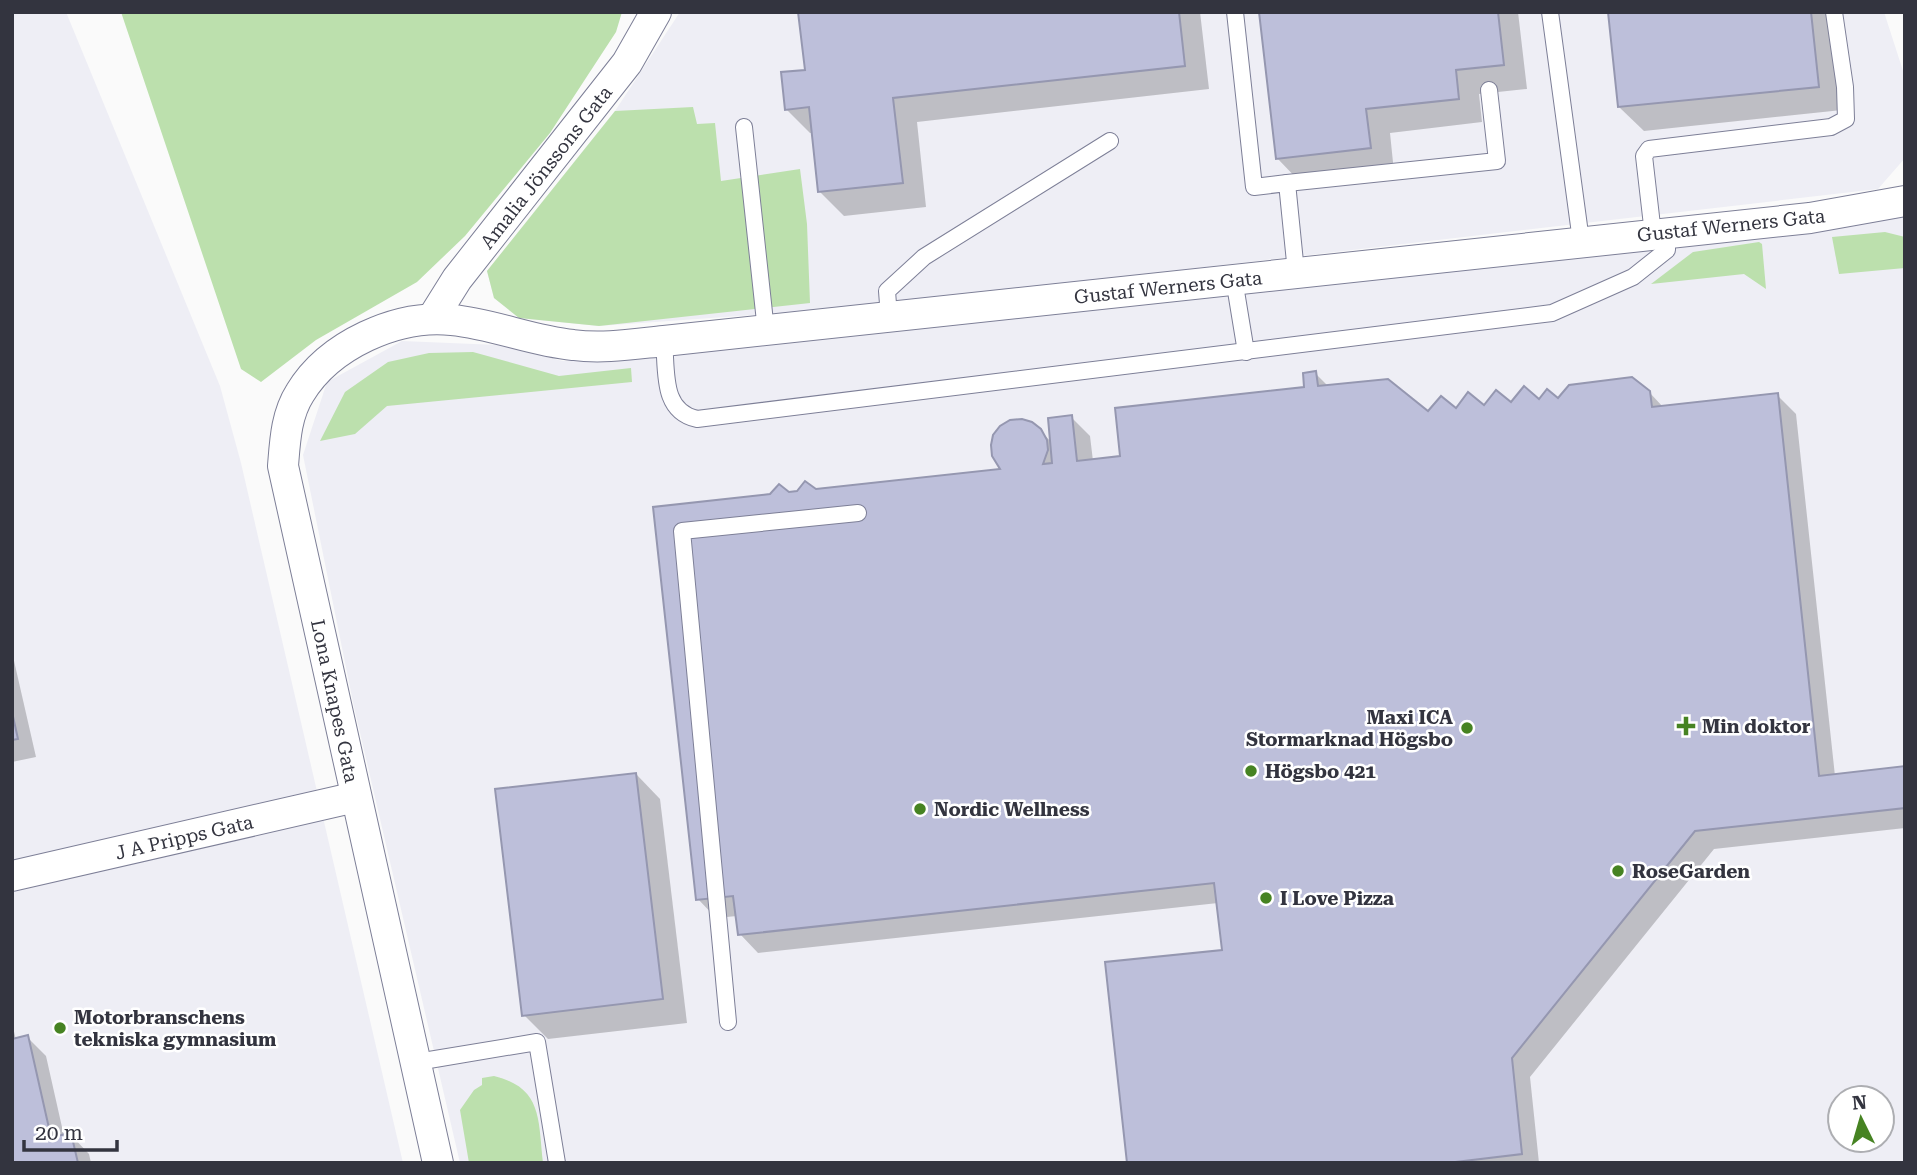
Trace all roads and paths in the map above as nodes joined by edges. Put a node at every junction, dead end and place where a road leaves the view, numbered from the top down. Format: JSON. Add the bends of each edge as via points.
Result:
{"nodes":[{"id":1,"x":656,"y":12,"type":"edge"},
{"id":2,"x":1235,"y":12,"type":"edge"},
{"id":3,"x":1550,"y":12,"type":"edge"},
{"id":4,"x":1834,"y":12,"type":"edge"},
{"id":5,"x":1489,"y":90,"type":"dead end"},
{"id":6,"x":744,"y":127,"type":"dead end"},
{"id":7,"x":1111,"y":141,"type":"dead end"},
{"id":8,"x":1287,"y":183,"type":"junction"},
{"id":9,"x":1905,"y":201,"type":"edge"},
{"id":10,"x":1660,"y":233,"type":"junction"},
{"id":11,"x":1581,"y":241,"type":"junction"},
{"id":12,"x":1296,"y":272,"type":"junction"},
{"id":13,"x":1234,"y":279,"type":"junction"},
{"id":14,"x":889,"y":317,"type":"junction"},
{"id":15,"x":432,"y":319,"type":"junction"},
{"id":16,"x":766,"y":331,"type":"junction"},
{"id":17,"x":664,"y":341,"type":"junction"},
{"id":18,"x":1246,"y":352,"type":"junction"},
{"id":19,"x":858,"y":513,"type":"dead end"},
{"id":20,"x":356,"y":797,"type":"junction"},
{"id":21,"x":12,"y":876,"type":"edge"},
{"id":22,"x":728,"y":1022,"type":"dead end"},
{"id":23,"x":417,"y":1062,"type":"junction"},
{"id":24,"x":438,"y":1163,"type":"edge"},
{"id":25,"x":557,"y":1163,"type":"edge"}],
"edges":[{"from":1,"to":15,"type":"street","name":"Amalia Jönssons Gata","via":[[627,63],[457,279]]},
{"from":2,"to":8,"type":"lane","via":[[1254,187]]},
{"from":3,"to":11,"type":"lane"},
{"from":4,"to":10,"type":"lane","via":[[1846,119],[1831,127],[1649,149],[1644,156]]},
{"from":5,"to":8,"type":"lane","via":[[1497,161]]},
{"from":6,"to":16,"type":"lane"},
{"from":7,"to":14,"type":"lane","via":[[924,257],[887,291]]},
{"from":8,"to":12,"type":"lane"},
{"from":9,"to":10,"type":"street","name":"Gustaf Werners Gata","via":[[1810,218]]},
{"from":10,"to":11,"type":"street","name":"Gustaf Werners Gata"},
{"from":10,"to":18,"type":"lane","via":[[1668,250],[1633,277],[1552,313]]},
{"from":11,"to":12,"type":"street","name":"Gustaf Werners Gata"},
{"from":12,"to":13,"type":"street","name":"Gustaf Werners Gata"},
{"from":13,"to":14,"type":"street","name":"Gustaf Werners Gata"},
{"from":13,"to":18,"type":"lane"},
{"from":14,"to":16,"type":"street","name":"Gustaf Werners Gata"},
{"from":15,"to":17,"type":"street","name":"Gustaf Werners Gata","via":[[572,345]]},
{"from":15,"to":20,"type":"street","name":"Lona Knapes Gata","via":[[396,324],[369,335],[330,361],[300,393],[285,438],[284,466]]},
{"from":16,"to":17,"type":"street","name":"Gustaf Werners Gata"},
{"from":17,"to":18,"type":"lane","via":[[673,405],[683,416],[697,419]]},
{"from":19,"to":22,"type":"lane","via":[[682,531]]},
{"from":20,"to":21,"type":"street","name":"J A Pripps Gata"},
{"from":20,"to":23,"type":"street","name":"Lona Knapes Gata"},
{"from":23,"to":24,"type":"street","name":"Lona Knapes Gata"},
{"from":23,"to":25,"type":"lane","via":[[537,1042]]}]}
